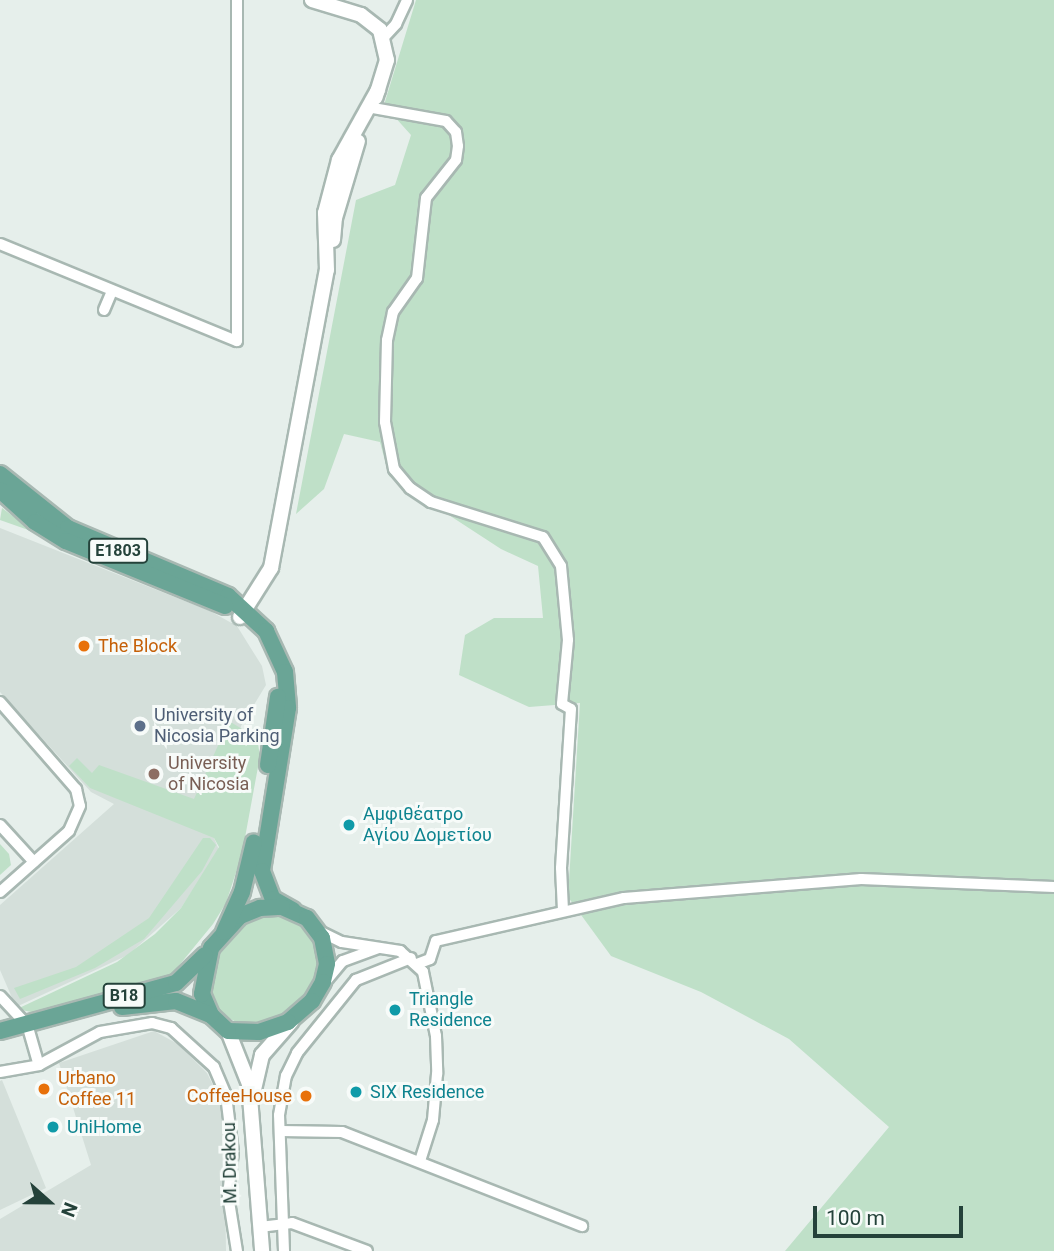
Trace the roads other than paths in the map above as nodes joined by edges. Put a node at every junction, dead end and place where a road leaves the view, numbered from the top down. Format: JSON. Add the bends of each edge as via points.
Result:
{"nodes":[{"id":1,"x":237,"y":0,"type":"edge"},
{"id":2,"x":312,"y":0,"type":"edge"},
{"id":3,"x":407,"y":0,"type":"edge"},
{"id":4,"x":384,"y":37,"type":"junction"},
{"id":5,"x":378,"y":90,"type":"junction"},
{"id":6,"x":373,"y":108,"type":"junction"},
{"id":7,"x":0,"y":244,"type":"edge"},
{"id":8,"x":327,"y":270,"type":"junction"},
{"id":9,"x":112,"y":291,"type":"junction"},
{"id":10,"x":104,"y":310,"type":"dead end"},
{"id":11,"x":0,"y":474,"type":"edge"},
{"id":12,"x":0,"y":490,"type":"edge"},
{"id":13,"x":243,"y":613,"type":"junction"},
{"id":14,"x":0,"y":702,"type":"edge"},
{"id":15,"x":0,"y":824,"type":"edge"},
{"id":16,"x":34,"y":862,"type":"junction"},
{"id":17,"x":1054,"y":887,"type":"edge"},
{"id":18,"x":0,"y":892,"type":"edge"},
{"id":19,"x":293,"y":910,"type":"junction"},
{"id":20,"x":563,"y":910,"type":"junction"},
{"id":21,"x":317,"y":930,"type":"junction"},
{"id":22,"x":224,"y":932,"type":"junction"},
{"id":23,"x":381,"y":947,"type":"junction"},
{"id":24,"x":211,"y":948,"type":"junction"},
{"id":25,"x":414,"y":961,"type":"junction"},
{"id":26,"x":319,"y":990,"type":"junction"},
{"id":27,"x":1,"y":999,"type":"edge"},
{"id":28,"x":211,"y":1015,"type":"junction"},
{"id":29,"x":296,"y":1016,"type":"junction"},
{"id":30,"x":0,"y":1017,"type":"edge"},
{"id":31,"x":27,"y":1027,"type":"junction"},
{"id":32,"x":0,"y":1031,"type":"edge"},
{"id":33,"x":228,"y":1031,"type":"junction"},
{"id":34,"x":0,"y":1042,"type":"edge"},
{"id":35,"x":39,"y":1065,"type":"junction"},
{"id":36,"x":0,"y":1072,"type":"edge"},
{"id":37,"x":252,"y":1105,"type":"junction"},
{"id":38,"x":281,"y":1131,"type":"junction"},
{"id":39,"x":420,"y":1161,"type":"junction"},
{"id":40,"x":282,"y":1224,"type":"junction"},
{"id":41,"x":582,"y":1226,"type":"dead end"},
{"id":42,"x":260,"y":1227,"type":"junction"},
{"id":43,"x":237,"y":1251,"type":"edge"},
{"id":44,"x":262,"y":1251,"type":"edge"},
{"id":45,"x":284,"y":1251,"type":"edge"},
{"id":46,"x":368,"y":1251,"type":"edge"}],
"edges":[{"from":1,"to":9,"type":"street","via":[[237,341]]},
{"from":2,"to":4,"type":"street","via":[[369,19]]},
{"from":3,"to":4,"type":"street","via":[[397,24]]},
{"from":4,"to":5,"type":"street","via":[[387,60]]},
{"from":5,"to":6,"type":"street"},
{"from":5,"to":8,"type":"street","via":[[339,160],[324,214]]},
{"from":6,"to":8,"type":"street","via":[[354,150]]},
{"from":6,"to":20,"type":"street","via":[[446,121],[456,132],[458,146],[456,160],[426,198],[417,278],[393,312],[387,340],[385,422],[394,468],[410,488],[431,502],[544,537],[561,566],[568,640],[562,704],[571,709],[563,804]]},
{"from":7,"to":9,"type":"street"},
{"from":8,"to":13,"type":"street","via":[[271,568]]},
{"from":9,"to":10,"type":"street"},
{"from":11,"to":13,"type":"main road","number":"E1803","via":[[68,528],[213,589]]},
{"from":12,"to":13,"type":"main road","number":"E1803","via":[[35,522],[66,541]]},
{"from":13,"to":19,"type":"main road","number":"E1803","via":[[280,655],[288,690],[262,871],[273,899]]},
{"from":13,"to":22,"type":"main road","number":"E1803","via":[[263,645],[278,701],[250,864]]},
{"from":14,"to":16,"type":"street","via":[[79,797],[74,824]]},
{"from":15,"to":16,"type":"street"},
{"from":16,"to":18,"type":"street"},
{"from":17,"to":20,"type":"street","via":[[861,878],[705,889]]},
{"from":19,"to":21,"type":"main road"},
{"from":19,"to":22,"type":"main road","via":[[260,908],[240,916]]},
{"from":20,"to":25,"type":"street","via":[[436,942],[430,959]]},
{"from":21,"to":23,"type":"street","via":[[342,942]]},
{"from":21,"to":26,"type":"main road","via":[[327,964]]},
{"from":22,"to":24,"type":"main road"},
{"from":23,"to":25,"type":"street"},
{"from":23,"to":26,"type":"street","via":[[344,961]]},
{"from":24,"to":28,"type":"main road","via":[[201,985]]},
{"from":24,"to":31,"type":"main road","number":"B18","via":[[176,983]]},
{"from":25,"to":38,"type":"street","via":[[356,980],[336,1003],[328,1019],[297,1053],[286,1076],[280,1097]]},
{"from":25,"to":39,"type":"street","via":[[432,1010],[437,1074],[433,1120]]},
{"from":26,"to":29,"type":"main road"},
{"from":27,"to":30,"type":"street"},
{"from":27,"to":31,"type":"street"},
{"from":28,"to":31,"type":"main road","number":"B18","via":[[185,1003],[163,1000]]},
{"from":28,"to":33,"type":"main road"},
{"from":29,"to":33,"type":"main road","via":[[269,1030]]},
{"from":29,"to":37,"type":"street","via":[[262,1055]]},
{"from":31,"to":32,"type":"main road","number":"B18"},
{"from":31,"to":34,"type":"main road","number":"B18"},
{"from":31,"to":35,"type":"street"},
{"from":33,"to":37,"type":"street","via":[[246,1072]]},
{"from":35,"to":36,"type":"street","name":"M. Drakou"},
{"from":35,"to":43,"type":"street","name":"M. Drakou","via":[[88,1035],[159,1022],[172,1028],[214,1067],[227,1099],[231,1128],[228,1195]]},
{"from":37,"to":42,"type":"street"},
{"from":38,"to":39,"type":"street","via":[[342,1132]]},
{"from":38,"to":40,"type":"street"},
{"from":39,"to":41,"type":"street"},
{"from":40,"to":42,"type":"street"},
{"from":40,"to":45,"type":"street"},
{"from":40,"to":46,"type":"street","via":[[302,1226]]},
{"from":42,"to":44,"type":"street"}]}
